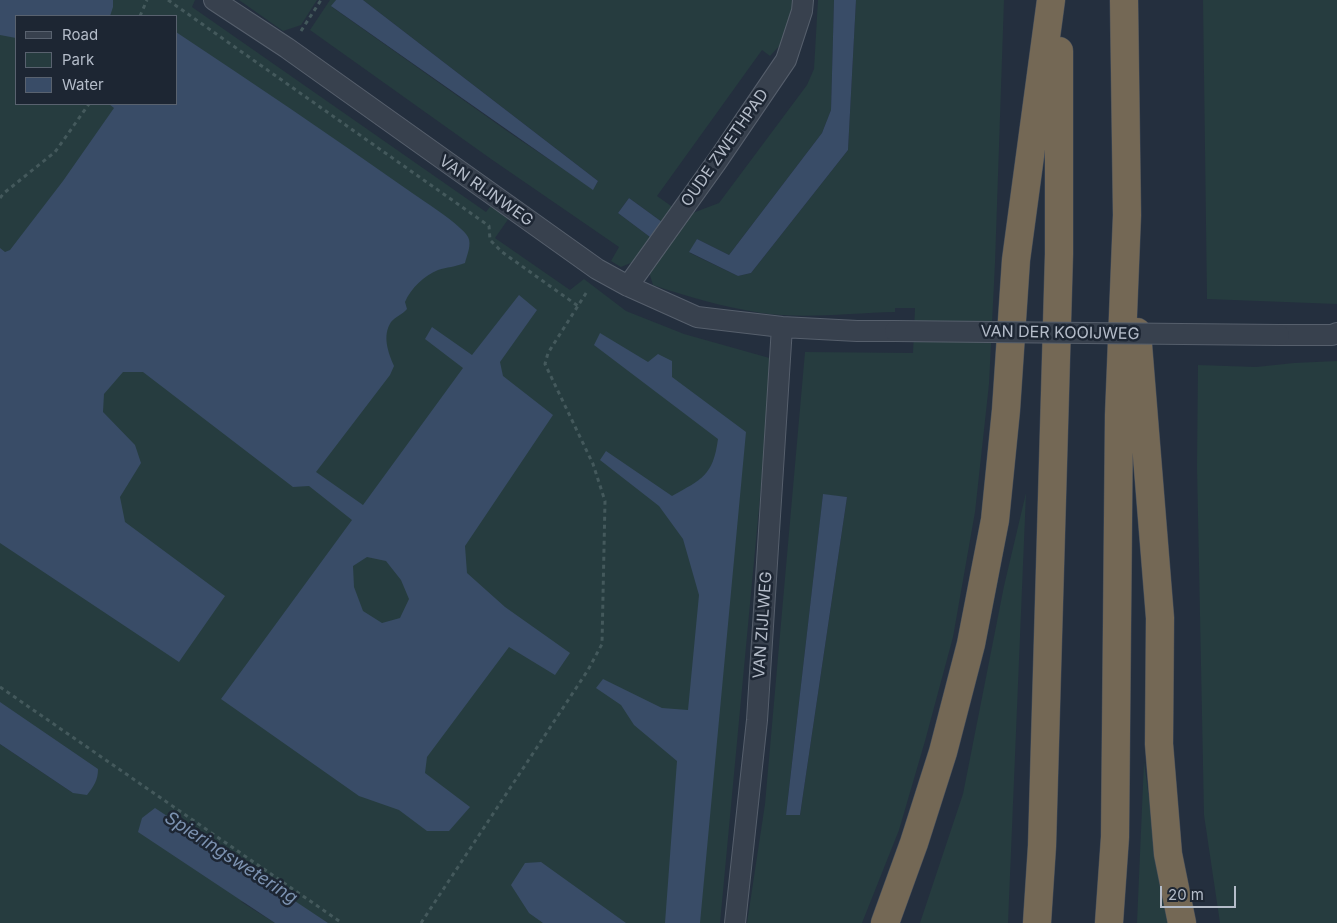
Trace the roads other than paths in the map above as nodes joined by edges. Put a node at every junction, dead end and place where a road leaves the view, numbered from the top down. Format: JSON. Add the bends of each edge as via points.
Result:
{"nodes":[{"id":1,"x":214,"y":0,"type":"edge"},
{"id":2,"x":803,"y":0,"type":"edge"},
{"id":3,"x":1051,"y":0,"type":"edge"},
{"id":4,"x":1058,"y":0,"type":"edge"},
{"id":5,"x":1124,"y":0,"type":"edge"},
{"id":6,"x":1127,"y":215,"type":"junction"},
{"id":7,"x":628,"y":286,"type":"junction"},
{"id":8,"x":782,"y":326,"type":"junction"},
{"id":9,"x":1337,"y":333,"type":"edge"},
{"id":10,"x":734,"y":923,"type":"edge"},
{"id":11,"x":885,"y":923,"type":"edge"},
{"id":12,"x":1037,"y":923,"type":"edge"},
{"id":13,"x":1109,"y":923,"type":"edge"},
{"id":14,"x":1182,"y":923,"type":"edge"}],
"edges":[{"from":1,"to":7,"type":"street","name":"VAN RIJNWEG","via":[[287,48],[597,269]]},
{"from":2,"to":7,"type":"street","name":"OUDE ZWETHPAD","via":[[786,60]]},
{"from":3,"to":11,"type":"highway","via":[[1016,260],[995,520],[971,644],[943,752]]},
{"from":4,"to":12,"type":"highway","via":[[1059,254]]},
{"from":5,"to":6,"type":"highway"},
{"from":6,"to":13,"type":"highway","via":[[1119,415],[1115,837]]},
{"from":6,"to":14,"type":"highway","via":[[1160,618],[1159,744],[1168,854]]},
{"from":7,"to":8,"type":"street","name":"VAN RIJNWEG","via":[[697,317]]},
{"from":8,"to":9,"type":"street","name":"VAN DER KOOIJWEG","bridge":true,"via":[[857,331],[1279,336]]},
{"from":8,"to":10,"type":"street","name":"VAN ZIJLWEG","via":[[757,720]]}]}
